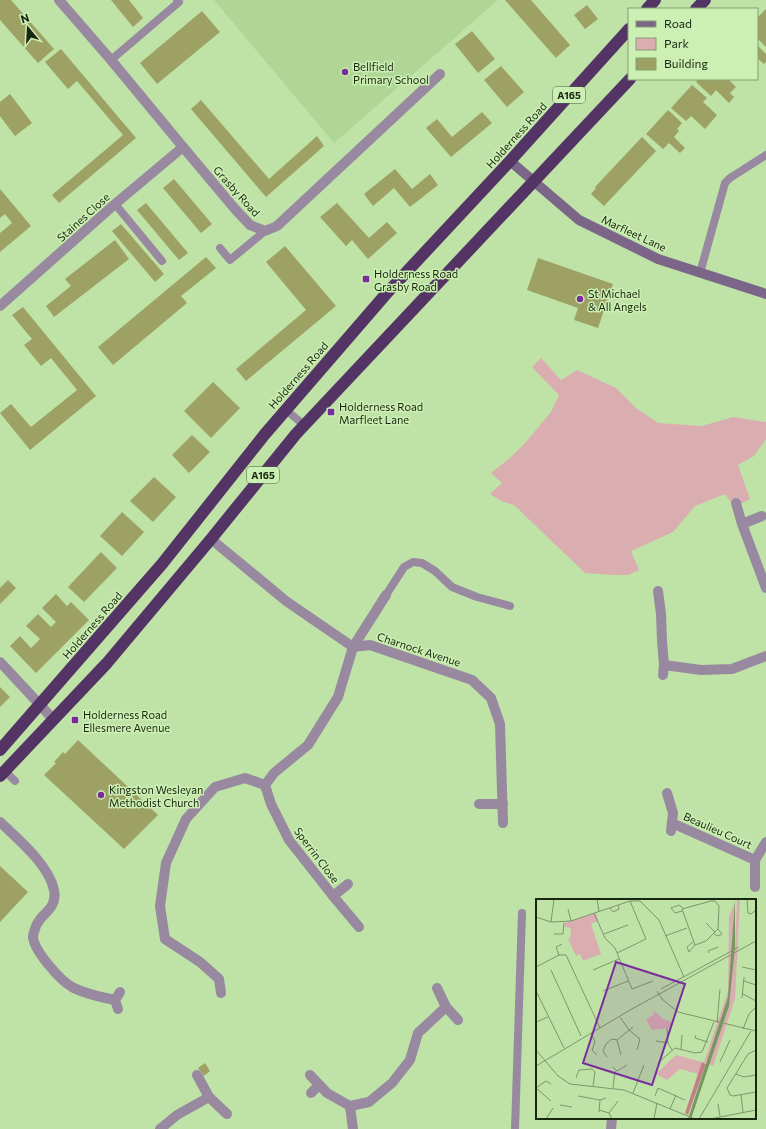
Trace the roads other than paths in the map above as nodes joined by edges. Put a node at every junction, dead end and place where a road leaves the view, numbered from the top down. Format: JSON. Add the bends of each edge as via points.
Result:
{"nodes":[{"id":1,"x":59,"y":0,"type":"edge"},
{"id":2,"x":177,"y":0,"type":"edge"},
{"id":3,"x":705,"y":0,"type":"edge"},
{"id":4,"x":697,"y":8,"type":"edge"},
{"id":5,"x":628,"y":30,"type":"edge"},
{"id":6,"x":111,"y":60,"type":"junction"},
{"id":7,"x":440,"y":74,"type":"dead end"},
{"id":8,"x":629,"y":80,"type":"edge"},
{"id":9,"x":182,"y":147,"type":"junction"},
{"id":10,"x":766,"y":155,"type":"edge"},
{"id":11,"x":510,"y":161,"type":"junction"},
{"id":12,"x":534,"y":181,"type":"junction"},
{"id":13,"x":115,"y":204,"type":"junction"},
{"id":14,"x":265,"y":231,"type":"junction"},
{"id":15,"x":220,"y":248,"type":"dead end"},
{"id":16,"x":162,"y":261,"type":"dead end"},
{"id":17,"x":700,"y":273,"type":"junction"},
{"id":18,"x":766,"y":294,"type":"edge"},
{"id":19,"x":0,"y":306,"type":"edge"},
{"id":20,"x":286,"y":410,"type":"junction"},
{"id":21,"x":304,"y":425,"type":"junction"},
{"id":22,"x":736,"y":503,"type":"dead end"},
{"id":23,"x":762,"y":516,"type":"dead end"},
{"id":24,"x":742,"y":524,"type":"junction"},
{"id":25,"x":211,"y":539,"type":"junction"},
{"id":26,"x":766,"y":588,"type":"edge"},
{"id":27,"x":658,"y":591,"type":"dead end"},
{"id":28,"x":386,"y":595,"type":"joint"},
{"id":29,"x":510,"y":606,"type":"dead end"},
{"id":30,"x":353,"y":647,"type":"junction"},
{"id":31,"x":766,"y":656,"type":"edge"},
{"id":32,"x":0,"y":662,"type":"edge"},
{"id":33,"x":39,"y":705,"type":"junction"},
{"id":34,"x":54,"y":720,"type":"junction"},
{"id":35,"x":0,"y":750,"type":"edge"},
{"id":36,"x":3,"y":774,"type":"edge"},
{"id":37,"x":16,"y":781,"type":"dead end"},
{"id":38,"x":265,"y":785,"type":"junction"},
{"id":39,"x":667,"y":793,"type":"dead end"},
{"id":40,"x":479,"y":804,"type":"dead end"},
{"id":41,"x":502,"y":804,"type":"junction"},
{"id":42,"x":0,"y":822,"type":"edge"},
{"id":43,"x":503,"y":823,"type":"dead end"},
{"id":44,"x":766,"y":842,"type":"edge"},
{"id":45,"x":755,"y":860,"type":"junction"},
{"id":46,"x":348,"y":884,"type":"dead end"},
{"id":47,"x":755,"y":887,"type":"dead end"},
{"id":48,"x":332,"y":896,"type":"junction"},
{"id":49,"x":522,"y":913,"type":"dead end"},
{"id":50,"x":359,"y":927,"type":"dead end"},
{"id":51,"x":437,"y":988,"type":"dead end"},
{"id":52,"x":221,"y":993,"type":"dead end"},
{"id":53,"x":118,"y":1000,"type":"dead end"},
{"id":54,"x":446,"y":1007,"type":"junction"},
{"id":55,"x":458,"y":1020,"type":"dead end"},
{"id":56,"x":197,"y":1075,"type":"dead end"},
{"id":57,"x":310,"y":1075,"type":"dead end"},
{"id":58,"x":319,"y":1085,"type":"junction"},
{"id":59,"x":311,"y":1093,"type":"dead end"},
{"id":60,"x":209,"y":1096,"type":"junction"},
{"id":61,"x":350,"y":1106,"type":"junction"},
{"id":62,"x":228,"y":1114,"type":"dead end"},
{"id":63,"x":612,"y":1119,"type":"edge"},
{"id":64,"x":160,"y":1129,"type":"edge"},
{"id":65,"x":353,"y":1129,"type":"edge"},
{"id":66,"x":515,"y":1129,"type":"edge"},
{"id":67,"x":611,"y":1129,"type":"edge"}],
"edges":[{"from":1,"to":6,"type":"street","name":"Grasby Road"},
{"from":2,"to":6,"type":"lane","via":[[179,2]]},
{"from":3,"to":4,"type":"highway"},
{"from":5,"to":11,"type":"highway","name":"Holderness Road","number":"A165"},
{"from":6,"to":9,"type":"street","name":"Grasby Road"},
{"from":7,"to":14,"type":"street","via":[[277,226]]},
{"from":8,"to":12,"type":"highway","number":"A165"},
{"from":9,"to":13,"type":"street","name":"Staines Close"},
{"from":9,"to":14,"type":"street","name":"Grasby Road","via":[[250,225]]},
{"from":10,"to":17,"type":"lane","via":[[725,183]]},
{"from":11,"to":12,"type":"street","name":"Marfleet Lane"},
{"from":11,"to":20,"type":"highway","name":"Holderness Road","number":"A165","via":[[386,294]]},
{"from":12,"to":17,"type":"street","name":"Marfleet Lane","via":[[579,220],[658,259]]},
{"from":12,"to":21,"type":"highway","number":"A165"},
{"from":13,"to":16,"type":"lane"},
{"from":13,"to":19,"type":"street","name":"Staines Close"},
{"from":14,"to":15,"type":"lane","via":[[230,260]]},
{"from":17,"to":18,"type":"street","name":"Marfleet Lane"},
{"from":20,"to":21,"type":"lane"},
{"from":20,"to":33,"type":"highway","name":"Holderness Road","number":"A165","via":[[162,564]]},
{"from":21,"to":25,"type":"highway","number":"A165"},
{"from":22,"to":24,"type":"street"},
{"from":23,"to":24,"type":"street"},
{"from":24,"to":26,"type":"street"},
{"from":25,"to":30,"type":"street","via":[[286,601]]},
{"from":25,"to":34,"type":"highway","number":"A165","via":[[107,664]]},
{"from":27,"to":31,"type":"street","via":[[664,670],[732,669]]},
{"from":28,"to":29,"type":"lane","via":[[404,567],[413,562],[422,563],[435,571],[452,587]]},
{"from":28,"to":30,"type":"street"},
{"from":30,"to":38,"type":"street","via":[[338,697],[308,745],[274,773]]},
{"from":30,"to":41,"type":"street","name":"Charnock Avenue","via":[[370,645],[472,680],[491,698],[500,724]]},
{"from":32,"to":33,"type":"street"},
{"from":33,"to":34,"type":"street"},
{"from":33,"to":35,"type":"highway","name":"Holderness Road","number":"A165"},
{"from":34,"to":36,"type":"highway","number":"A165"},
{"from":36,"to":37,"type":"lane"},
{"from":38,"to":48,"type":"street","name":"Sperrin Close","via":[[271,804],[289,840]]},
{"from":38,"to":52,"type":"street","via":[[245,778],[215,787],[186,819],[166,863],[160,906],[165,939],[200,962],[219,979]]},
{"from":39,"to":45,"type":"street","name":"Beaulieu Court","via":[[673,813],[672,827]]},
{"from":40,"to":41,"type":"street"},
{"from":41,"to":43,"type":"street","name":"Charnock Avenue"},
{"from":42,"to":53,"type":"street","via":[[31,852],[49,875],[54,889],[55,899],[51,908],[36,924],[33,938],[38,952],[71,986],[94,995]]},
{"from":44,"to":45,"type":"street"},
{"from":45,"to":47,"type":"street"},
{"from":46,"to":48,"type":"street","name":"Sperrin Close"},
{"from":48,"to":50,"type":"street","name":"Sperrin Close"},
{"from":49,"to":66,"type":"lane"},
{"from":51,"to":54,"type":"street"},
{"from":54,"to":55,"type":"street"},
{"from":54,"to":61,"type":"street","via":[[418,1033],[410,1060],[392,1083],[369,1102]]},
{"from":56,"to":60,"type":"street"},
{"from":57,"to":58,"type":"street"},
{"from":58,"to":59,"type":"street"},
{"from":58,"to":61,"type":"street","via":[[326,1093]]},
{"from":60,"to":62,"type":"street"},
{"from":60,"to":64,"type":"street","via":[[176,1115]]},
{"from":61,"to":65,"type":"street"},
{"from":63,"to":67,"type":"street"}]}
